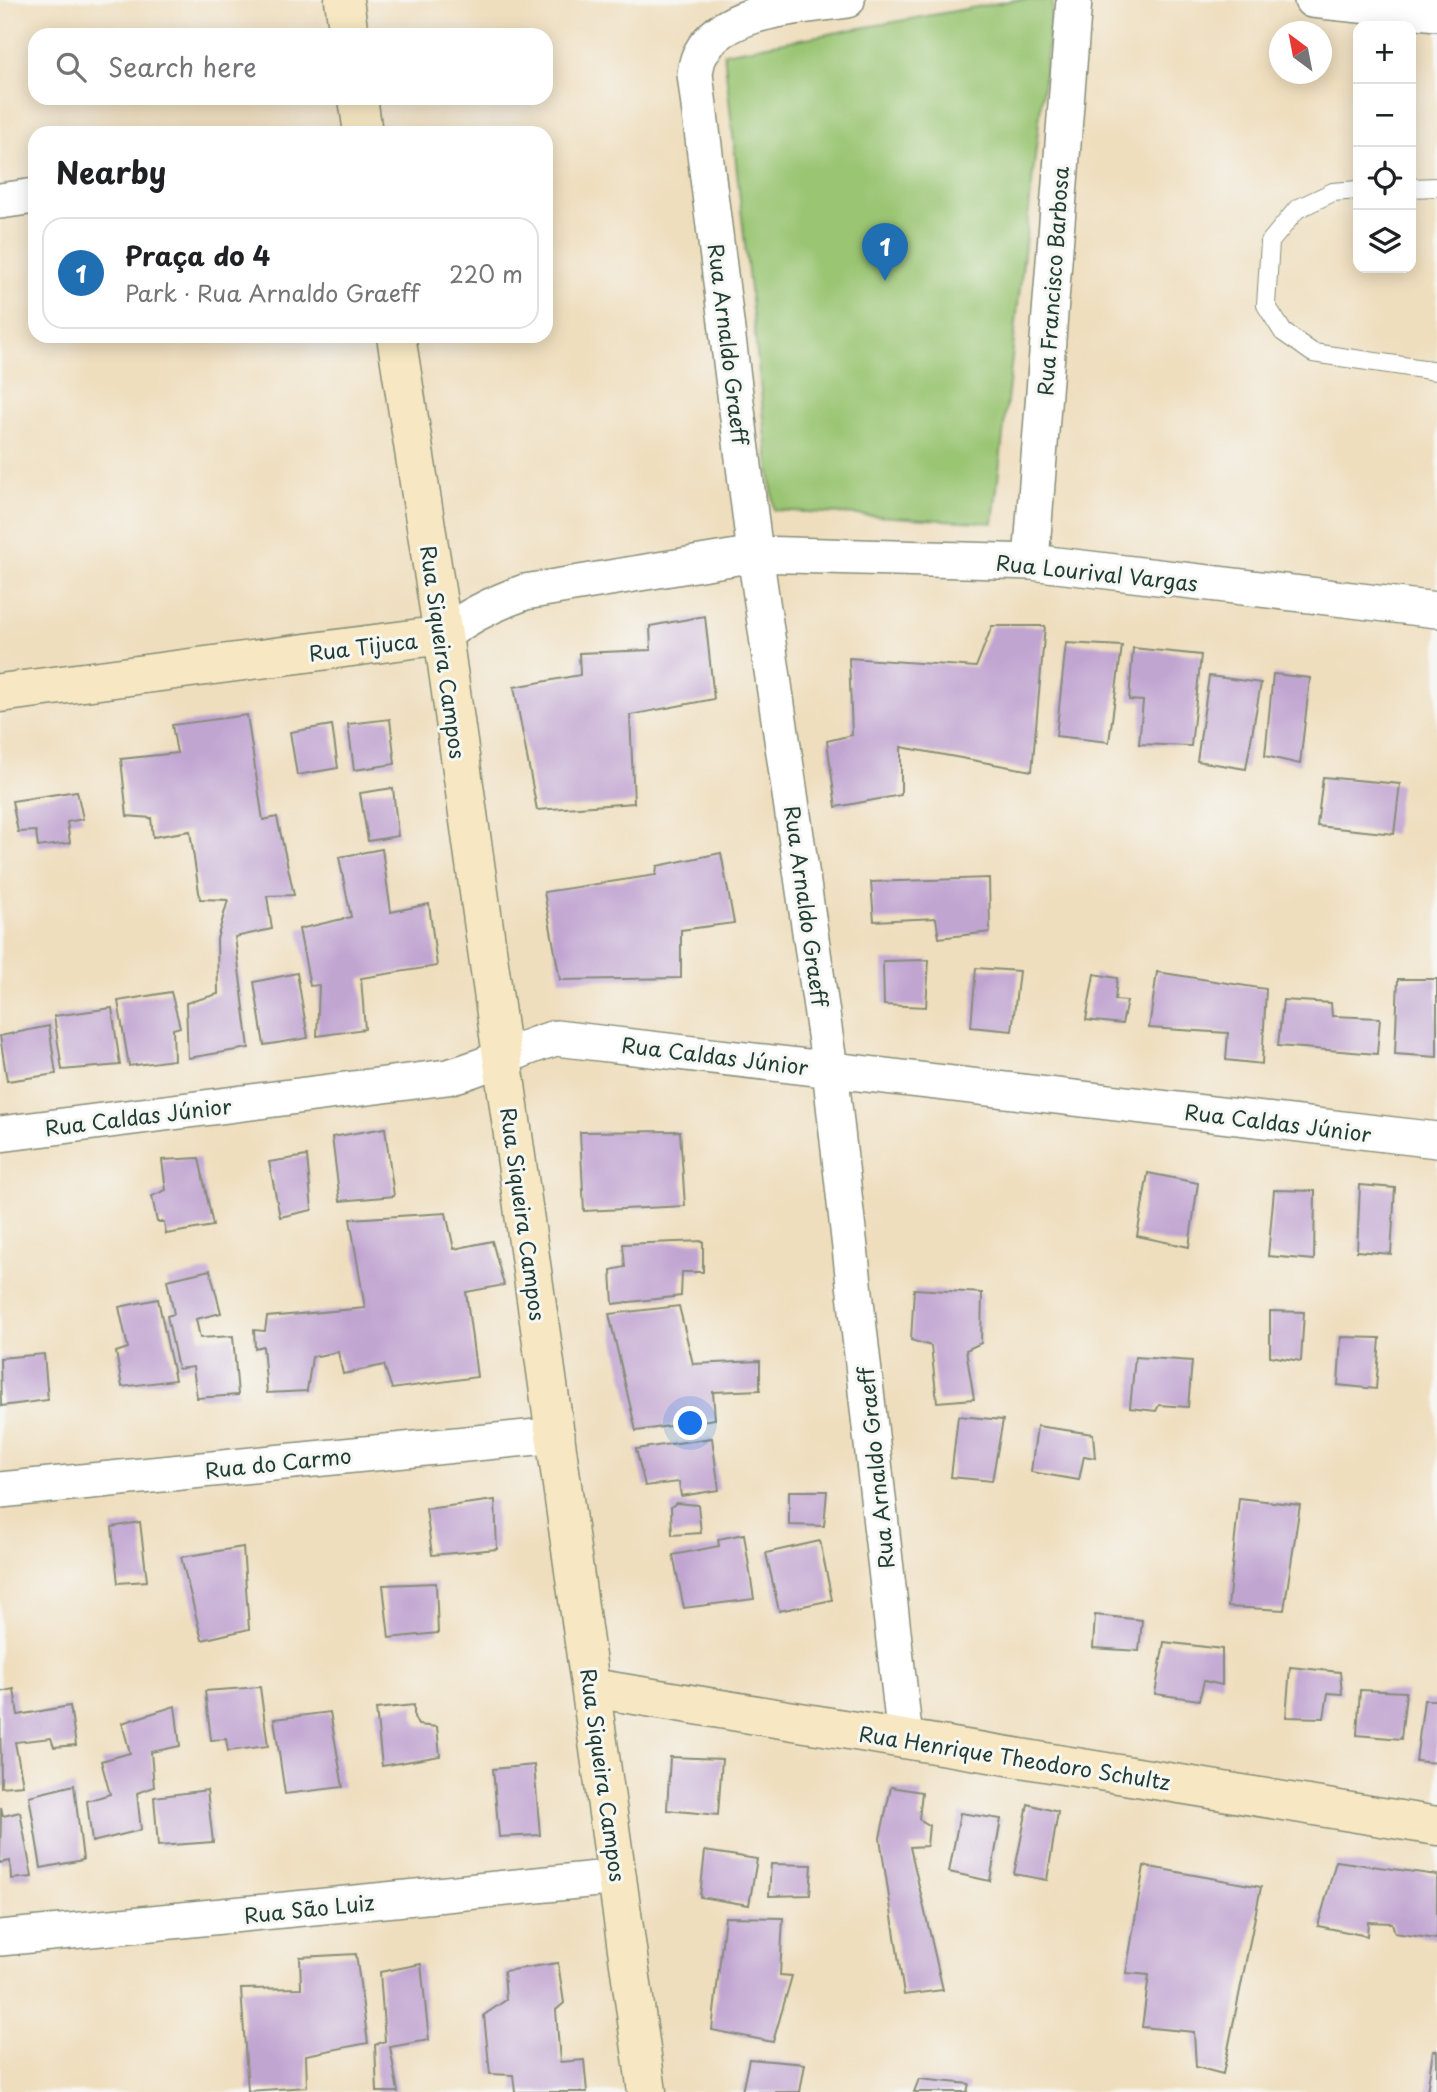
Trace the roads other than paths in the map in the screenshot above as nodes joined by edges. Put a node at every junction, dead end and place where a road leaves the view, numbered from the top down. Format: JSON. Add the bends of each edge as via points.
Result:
{"nodes":[{"id":1,"x":344,"y":0,"type":"edge"},
{"id":2,"x":847,"y":0,"type":"edge"},
{"id":3,"x":1074,"y":0,"type":"edge"},
{"id":4,"x":1312,"y":0,"type":"edge"},
{"id":5,"x":1437,"y":13,"type":"edge"},
{"id":6,"x":348,"y":28,"type":"edge"},
{"id":7,"x":359,"y":105,"type":"edge"},
{"id":8,"x":362,"y":126,"type":"edge"},
{"id":9,"x":1437,"y":187,"type":"edge"},
{"id":10,"x":1416,"y":188,"type":"edge"},
{"id":11,"x":1353,"y":190,"type":"edge"},
{"id":12,"x":28,"y":196,"type":"edge"},
{"id":13,"x":0,"y":201,"type":"edge"},
{"id":14,"x":397,"y":343,"type":"edge"},
{"id":15,"x":1437,"y":371,"type":"edge"},
{"id":16,"x":755,"y":554,"type":"junction"},
{"id":17,"x":1031,"y":562,"type":"junction"},
{"id":18,"x":1437,"y":610,"type":"edge"},
{"id":19,"x":443,"y":635,"type":"junction"},
{"id":20,"x":0,"y":693,"type":"edge"},
{"id":21,"x":501,"y":1059,"type":"junction"},
{"id":22,"x":830,"y":1069,"type":"junction"},
{"id":23,"x":0,"y":1134,"type":"edge"},
{"id":24,"x":1437,"y":1140,"type":"edge"},
{"id":25,"x":557,"y":1435,"type":"junction"},
{"id":26,"x":0,"y":1490,"type":"edge"},
{"id":27,"x":592,"y":1688,"type":"junction"},
{"id":28,"x":905,"y":1739,"type":"junction"},
{"id":29,"x":1437,"y":1826,"type":"edge"},
{"id":30,"x":618,"y":1877,"type":"junction"},
{"id":31,"x":0,"y":1938,"type":"edge"},
{"id":32,"x":647,"y":2092,"type":"edge"}],
"edges":[{"from":1,"to":6,"type":"main road"},
{"from":2,"to":16,"type":"street","name":"Rua Arnaldo Graeff","via":[[754,14],[716,33],[700,53],[695,74]]},
{"from":3,"to":17,"type":"street","name":"Rua Francisco Barbosa"},
{"from":4,"to":5,"type":"street"},
{"from":7,"to":8,"type":"main road"},
{"from":9,"to":10,"type":"lane"},
{"from":11,"to":15,"type":"lane","via":[[1333,192],[1297,209],[1270,242],[1266,304],[1283,332],[1313,353]]},
{"from":12,"to":13,"type":"street"},
{"from":14,"to":19,"type":"main road","name":"Rua Siqueira Campos"},
{"from":16,"to":17,"type":"street","name":"Rua Lourival Vargas"},
{"from":16,"to":19,"type":"street","name":"Rua Tijuca","via":[[525,592],[468,616]]},
{"from":16,"to":22,"type":"street","name":"Rua Arnaldo Graeff"},
{"from":17,"to":18,"type":"street","name":"Rua Lourival Vargas"},
{"from":19,"to":20,"type":"main road","name":"Rua Tijuca"},
{"from":19,"to":21,"type":"main road","name":"Rua Siqueira Campos"},
{"from":21,"to":22,"type":"street","name":"Rua Caldas Júnior","via":[[556,1038]]},
{"from":21,"to":23,"type":"street","name":"Rua Caldas Júnior","via":[[447,1077]]},
{"from":21,"to":25,"type":"main road","name":"Rua Siqueira Campos"},
{"from":22,"to":24,"type":"street","name":"Rua Caldas Júnior"},
{"from":22,"to":28,"type":"street","name":"Rua Arnaldo Graeff"},
{"from":25,"to":26,"type":"street","name":"Rua do Carmo"},
{"from":25,"to":27,"type":"main road","name":"Rua Siqueira Campos"},
{"from":27,"to":28,"type":"main road","name":"Rua Henrique Theodoro Schultz"},
{"from":27,"to":30,"type":"main road","name":"Rua Siqueira Campos"},
{"from":28,"to":29,"type":"main road","name":"Rua Henrique Theodoro Schultz"},
{"from":30,"to":31,"type":"street","name":"Rua São Luiz"},
{"from":30,"to":32,"type":"main road","name":"Rua Siqueira Campos"}]}
